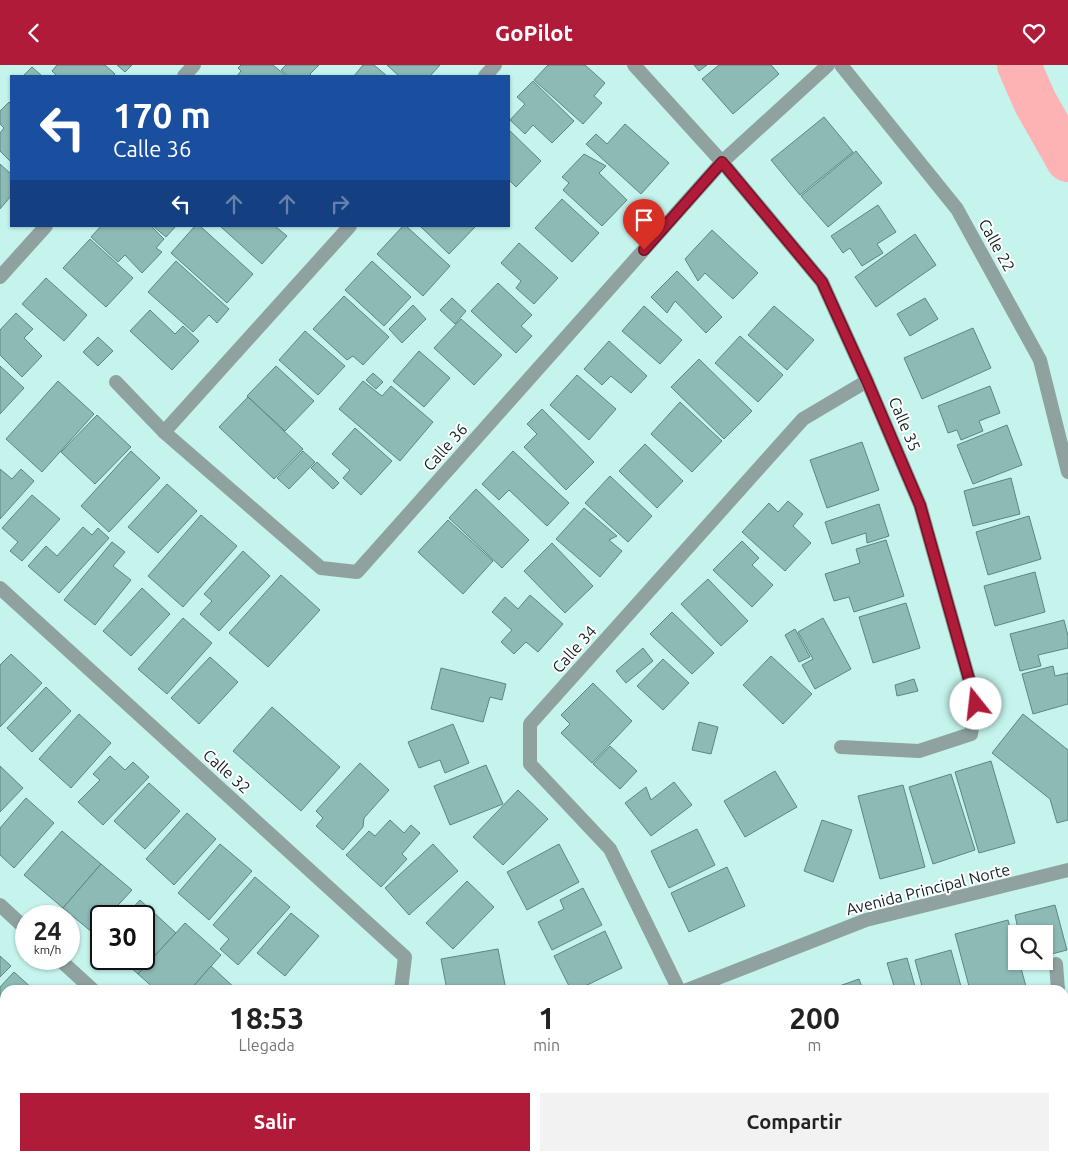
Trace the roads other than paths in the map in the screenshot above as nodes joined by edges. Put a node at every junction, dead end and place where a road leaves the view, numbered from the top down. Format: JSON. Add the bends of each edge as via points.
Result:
{"nodes":[{"id":1,"x":194,"y":65,"type":"edge"},
{"id":2,"x":495,"y":65,"type":"edge"},
{"id":3,"x":634,"y":65,"type":"edge"},
{"id":4,"x":828,"y":65,"type":"edge"},
{"id":5,"x":841,"y":65,"type":"edge"},
{"id":6,"x":185,"y":75,"type":"edge"},
{"id":7,"x":486,"y":75,"type":"edge"},
{"id":8,"x":722,"y":162,"type":"junction"},
{"id":9,"x":45,"y":227,"type":"edge"},
{"id":10,"x":349,"y":227,"type":"edge"},
{"id":11,"x":0,"y":277,"type":"edge"},
{"id":12,"x":867,"y":381,"type":"junction"},
{"id":13,"x":116,"y":382,"type":"dead end"},
{"id":14,"x":164,"y":432,"type":"junction"},
{"id":15,"x":1068,"y":472,"type":"edge"},
{"id":16,"x":0,"y":588,"type":"edge"},
{"id":17,"x":840,"y":747,"type":"dead end"},
{"id":18,"x":1068,"y":870,"type":"edge"},
{"id":19,"x":0,"y":905,"type":"edge"},
{"id":20,"x":15,"y":919,"type":"edge"},
{"id":21,"x":1056,"y":964,"type":"dead end"},
{"id":22,"x":71,"y":970,"type":"edge"},
{"id":23,"x":88,"y":985,"type":"edge"},
{"id":24,"x":402,"y":985,"type":"edge"},
{"id":25,"x":677,"y":985,"type":"edge"},
{"id":26,"x":700,"y":985,"type":"edge"},
{"id":27,"x":1058,"y":985,"type":"edge"}],
"edges":[{"from":1,"to":6,"type":"street"},
{"from":2,"to":7,"type":"street"},
{"from":3,"to":8,"type":"street","name":"Calle 35"},
{"from":4,"to":8,"type":"street"},
{"from":5,"to":15,"type":"street","name":"Calle 22","via":[[957,209],[1040,359]]},
{"from":8,"to":12,"type":"street","name":"Calle 35","via":[[822,282]]},
{"from":8,"to":14,"type":"street","name":"Calle 36","via":[[357,572],[321,568]]},
{"from":9,"to":11,"type":"street"},
{"from":10,"to":14,"type":"street"},
{"from":12,"to":17,"type":"street","name":"Calle 35","via":[[920,505],[976,704],[971,734],[919,751]]},
{"from":12,"to":25,"type":"street","name":"Calle 34","via":[[803,419],[530,724],[530,764],[610,849]]},
{"from":13,"to":14,"type":"street","name":"Calle 36"},
{"from":16,"to":24,"type":"street","name":"Calle 32","via":[[405,957]]},
{"from":18,"to":26,"type":"street","name":"Avenida Principal Norte","via":[[866,920]]},
{"from":19,"to":20,"type":"street"},
{"from":21,"to":27,"type":"street"},
{"from":22,"to":23,"type":"street"}]}
